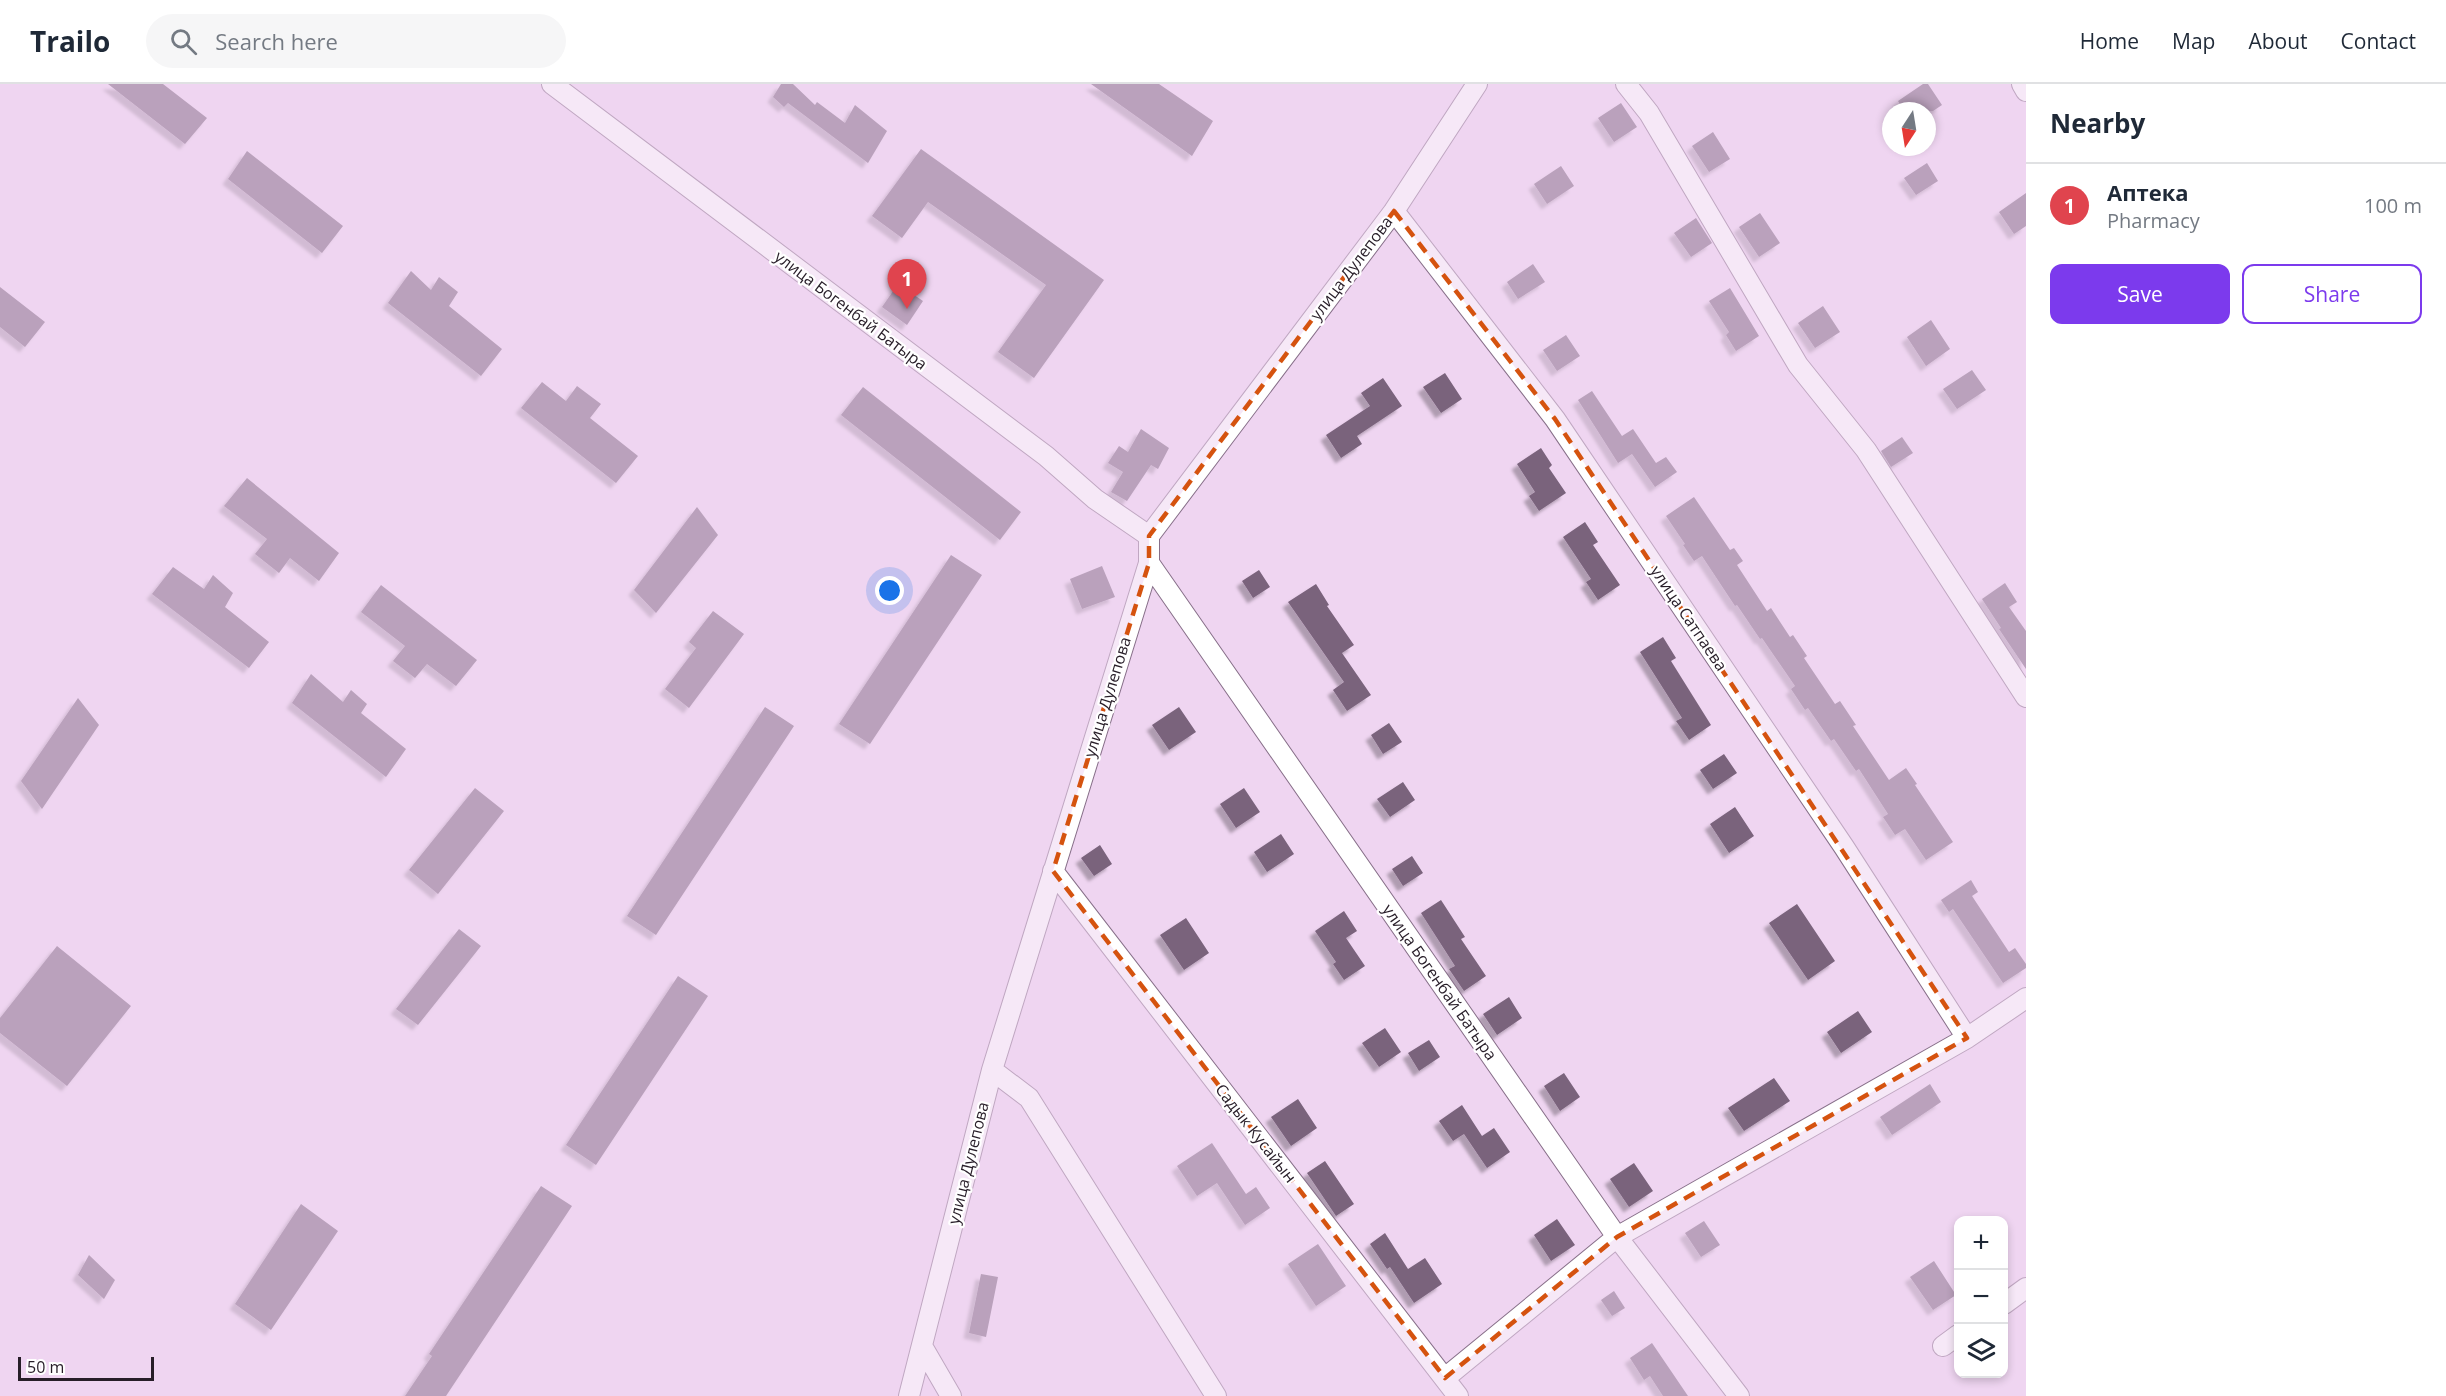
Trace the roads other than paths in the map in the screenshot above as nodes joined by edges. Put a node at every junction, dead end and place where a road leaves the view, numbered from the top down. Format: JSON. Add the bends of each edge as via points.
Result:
{"nodes":[{"id":1,"x":552,"y":84,"type":"edge"},
{"id":2,"x":1477,"y":84,"type":"edge"},
{"id":3,"x":1626,"y":84,"type":"edge"},
{"id":4,"x":2022,"y":84,"type":"edge"},
{"id":5,"x":2026,"y":91,"type":"edge"},
{"id":6,"x":1394,"y":211,"type":"junction"},
{"id":7,"x":1149,"y":536,"type":"junction"},
{"id":8,"x":1149,"y":563,"type":"junction"},
{"id":9,"x":2026,"y":697,"type":"edge"},
{"id":10,"x":1053,"y":871,"type":"junction"},
{"id":11,"x":2026,"y":998,"type":"edge"},
{"id":12,"x":1967,"y":1038,"type":"junction"},
{"id":13,"x":992,"y":1070,"type":"junction"},
{"id":14,"x":1617,"y":1237,"type":"junction"},
{"id":15,"x":2026,"y":1288,"type":"edge"},
{"id":16,"x":2008,"y":1301,"type":"edge"},
{"id":17,"x":922,"y":1346,"type":"junction"},
{"id":18,"x":1445,"y":1378,"type":"junction"},
{"id":19,"x":909,"y":1396,"type":"edge"},
{"id":20,"x":951,"y":1396,"type":"edge"},
{"id":21,"x":1216,"y":1396,"type":"edge"},
{"id":22,"x":1458,"y":1396,"type":"edge"},
{"id":23,"x":1739,"y":1396,"type":"edge"}],
"edges":[{"from":1,"to":7,"type":"street","name":"улица Богенбай Батыра","via":[[1046,456],[1095,499]]},
{"from":2,"to":6,"type":"street","name":"улица Дулепова"},
{"from":3,"to":9,"type":"street","via":[[1649,113],[1798,365],[1866,450]]},
{"from":4,"to":5,"type":"street"},
{"from":6,"to":7,"type":"street","name":"улица Дулепова"},
{"from":6,"to":12,"type":"street","name":"улица Сатпаева","via":[[1554,419],[1844,847]]},
{"from":7,"to":8,"type":"street","name":"улица Дулепова"},
{"from":8,"to":10,"type":"street","name":"улица Дулепова"},
{"from":8,"to":14,"type":"street","name":"улица Богенбай Батыра"},
{"from":10,"to":13,"type":"street","name":"улица Дулепова"},
{"from":10,"to":18,"type":"street","name":"Садык Кусайын"},
{"from":11,"to":12,"type":"street"},
{"from":12,"to":14,"type":"street"},
{"from":13,"to":17,"type":"street","name":"улица Дулепова"},
{"from":13,"to":21,"type":"street","via":[[1029,1098]]},
{"from":14,"to":18,"type":"street"},
{"from":14,"to":23,"type":"street","name":"улица Богенбай Батыра"},
{"from":15,"to":16,"type":"street"},
{"from":17,"to":19,"type":"street","name":"улица Дулепова"},
{"from":17,"to":20,"type":"street"},
{"from":18,"to":22,"type":"street","name":"Садык Кусайын"}]}
